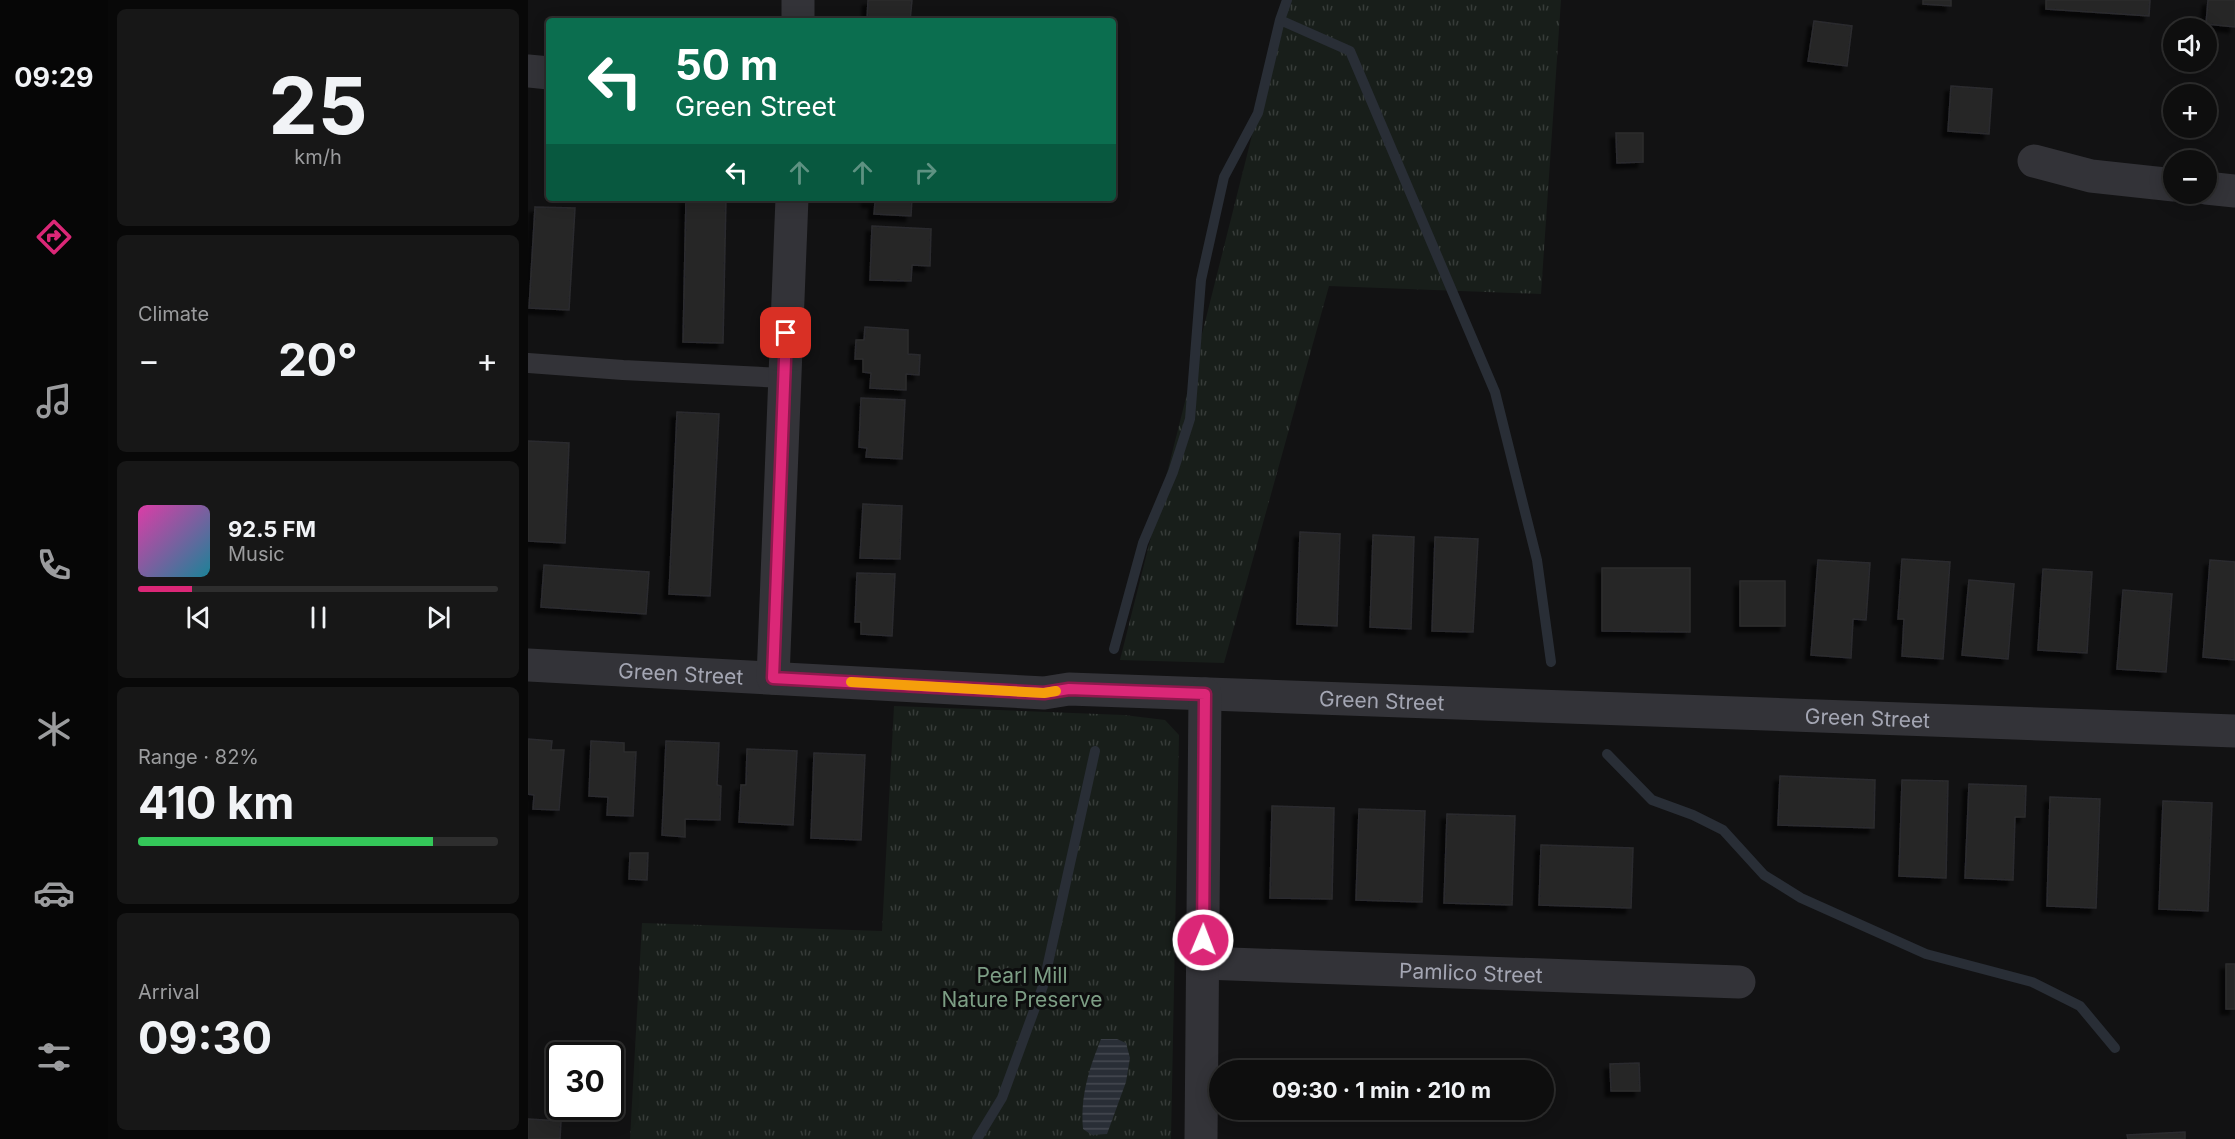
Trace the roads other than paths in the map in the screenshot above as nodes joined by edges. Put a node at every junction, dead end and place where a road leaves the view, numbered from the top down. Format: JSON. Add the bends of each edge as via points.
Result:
{"nodes":[{"id":1,"x":798,"y":0,"type":"edge"},
{"id":2,"x":798,"y":18,"type":"edge"},
{"id":3,"x":528,"y":71,"type":"edge"},
{"id":4,"x":546,"y":73,"type":"edge"},
{"id":5,"x":2034,"y":161,"type":"dead end"},
{"id":6,"x":2163,"y":184,"type":"edge"},
{"id":7,"x":2217,"y":189,"type":"edge"},
{"id":8,"x":2235,"y":191,"type":"edge"},
{"id":9,"x":792,"y":201,"type":"edge"},
{"id":10,"x":528,"y":363,"type":"edge"},
{"id":11,"x":784,"y":378,"type":"junction"},
{"id":12,"x":528,"y":665,"type":"edge"},
{"id":13,"x":773,"y":678,"type":"junction"},
{"id":14,"x":1205,"y":694,"type":"junction"},
{"id":15,"x":2235,"y":731,"type":"edge"},
{"id":16,"x":1203,"y":963,"type":"junction"},
{"id":17,"x":1739,"y":982,"type":"dead end"},
{"id":18,"x":1202,"y":1139,"type":"edge"}],
"edges":[{"from":1,"to":2,"type":"street"},
{"from":3,"to":4,"type":"street"},
{"from":5,"to":6,"type":"street","via":[[2091,176]]},
{"from":7,"to":8,"type":"street"},
{"from":9,"to":11,"type":"street"},
{"from":10,"to":11,"type":"lane"},
{"from":11,"to":13,"type":"street"},
{"from":12,"to":13,"type":"street","name":"Green Street"},
{"from":13,"to":14,"type":"street","name":"Green Street","via":[[1044,693],[1069,689]]},
{"from":14,"to":15,"type":"street","name":"Green Street"},
{"from":14,"to":16,"type":"street"},
{"from":16,"to":17,"type":"street","name":"Pamlico Street"},
{"from":16,"to":18,"type":"street"}]}
